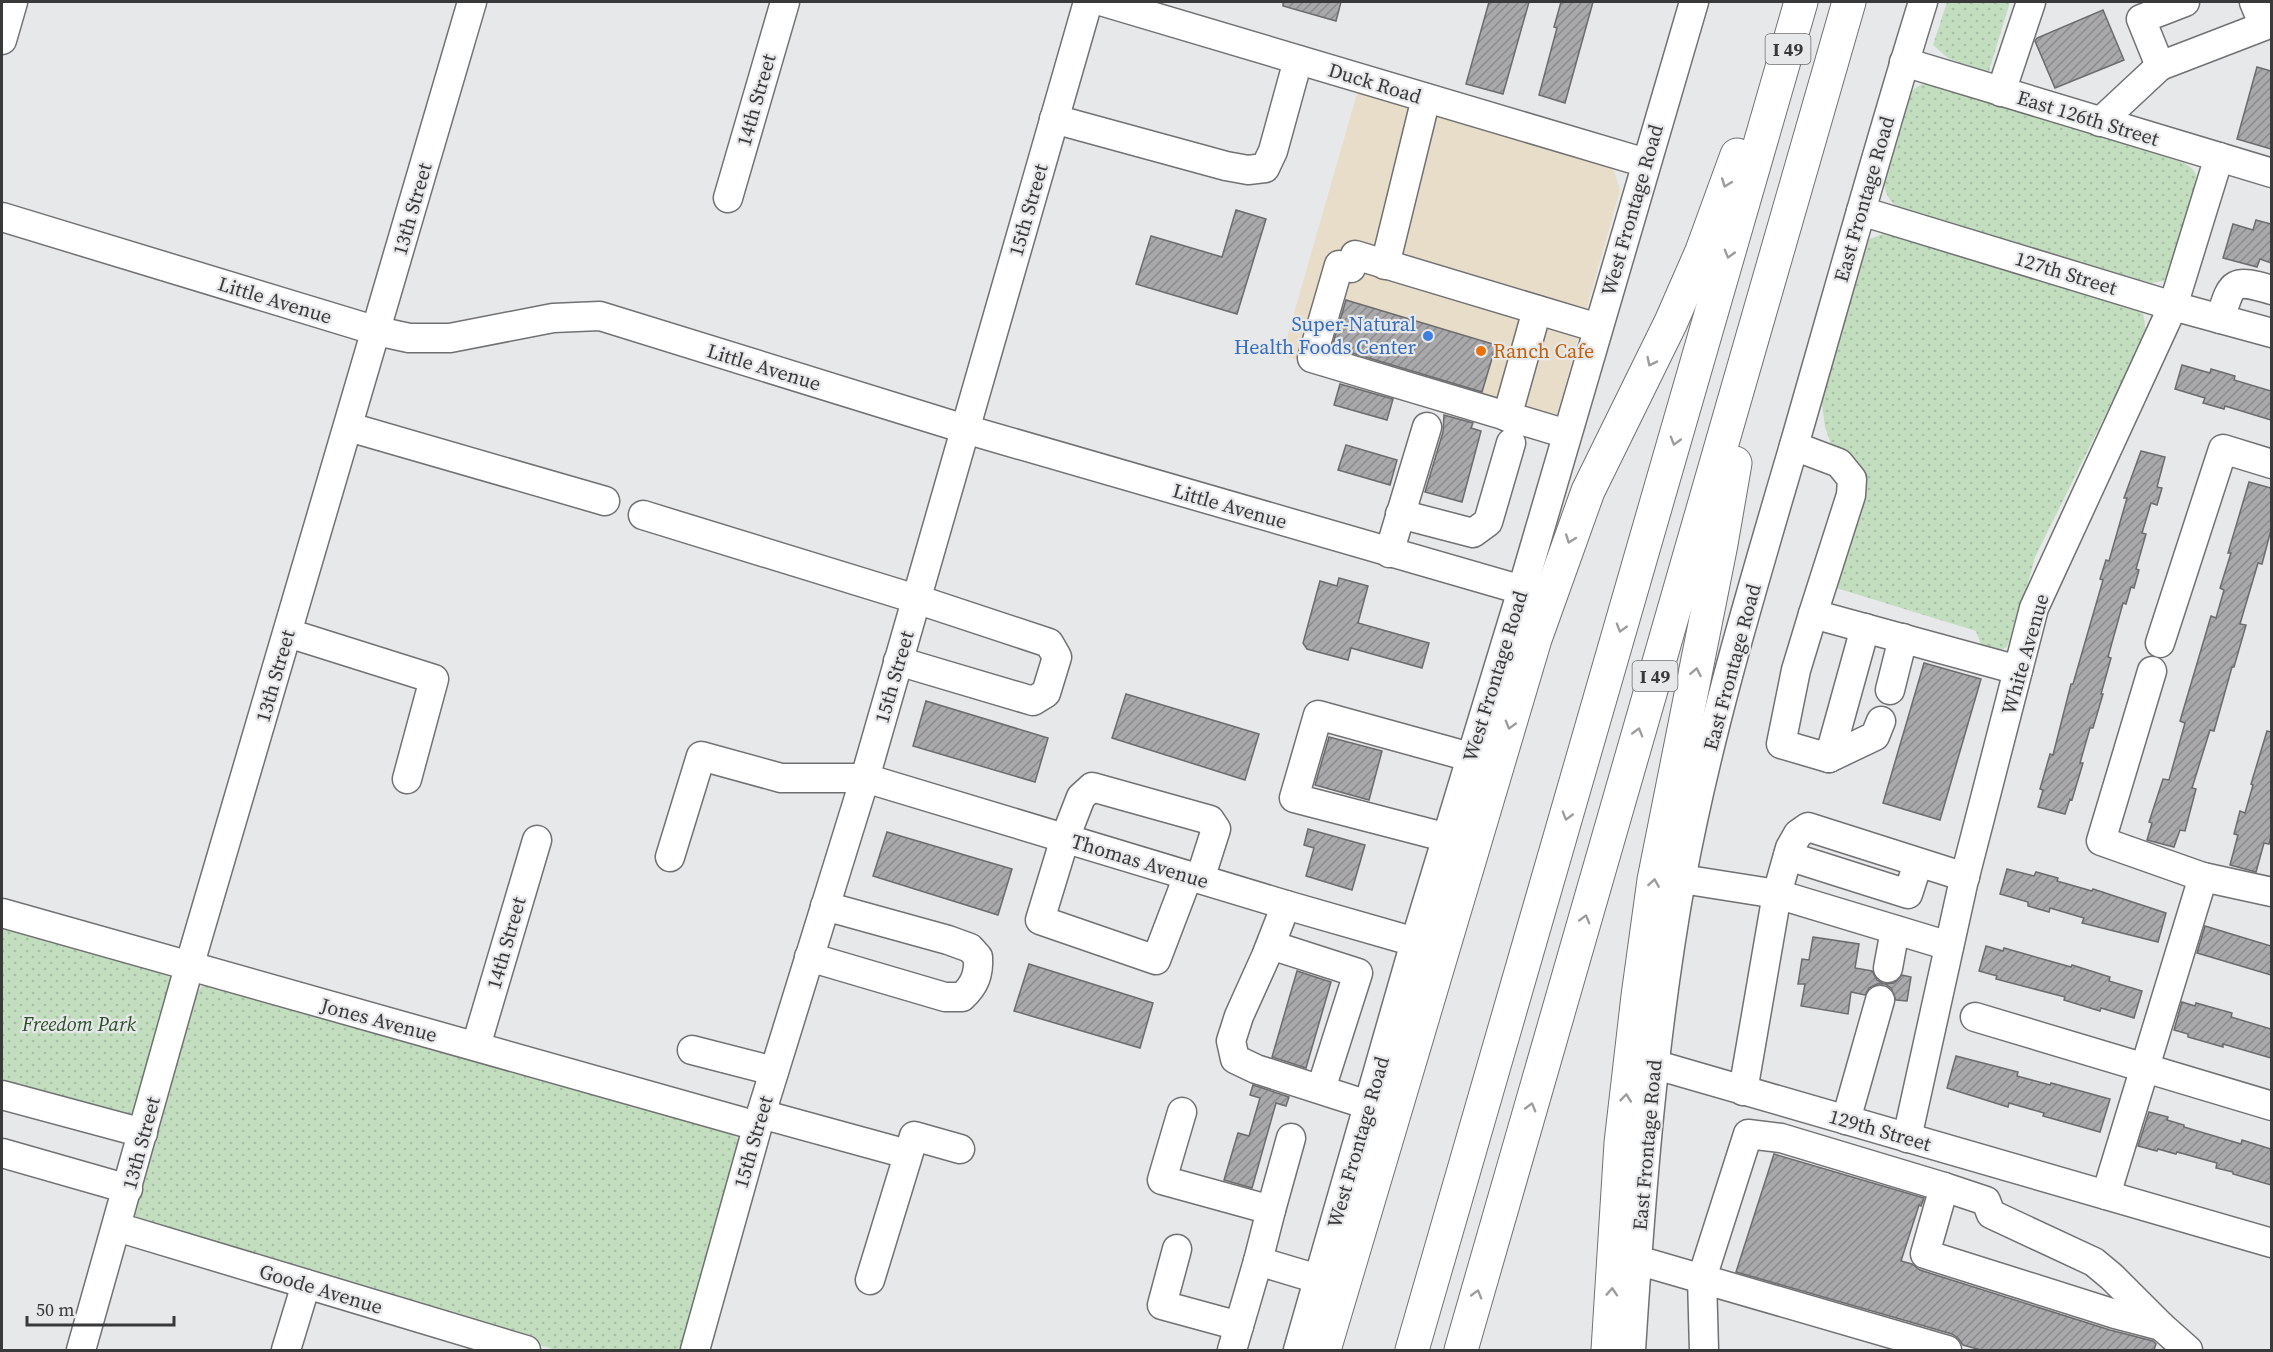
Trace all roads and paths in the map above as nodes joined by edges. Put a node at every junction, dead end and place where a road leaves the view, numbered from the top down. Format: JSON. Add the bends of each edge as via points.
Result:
{"nodes":[{"id":1,"x":13,"y":2,"type":"edge"},
{"id":2,"x":472,"y":2,"type":"edge"},
{"id":3,"x":785,"y":2,"type":"edge"},
{"id":4,"x":1088,"y":2,"type":"edge"},
{"id":5,"x":1104,"y":2,"type":"edge"},
{"id":6,"x":1694,"y":2,"type":"edge"},
{"id":7,"x":1801,"y":2,"type":"edge"},
{"id":8,"x":1849,"y":2,"type":"edge"},
{"id":9,"x":1923,"y":2,"type":"edge"},
{"id":10,"x":2031,"y":2,"type":"edge"},
{"id":11,"x":2185,"y":2,"type":"edge"},
{"id":12,"x":2254,"y":2,"type":"edge"},
{"id":13,"x":2,"y":40,"type":"edge"},
{"id":14,"x":1298,"y":60,"type":"junction"},
{"id":15,"x":1904,"y":62,"type":"junction"},
{"id":16,"x":2160,"y":66,"type":"junction"},
{"id":17,"x":2001,"y":92,"type":"junction"},
{"id":18,"x":1774,"y":97,"type":"junction"},
{"id":19,"x":1426,"y":98,"type":"junction"},
{"id":20,"x":1054,"y":119,"type":"junction"},
{"id":21,"x":2100,"y":122,"type":"junction"},
{"id":22,"x":2219,"y":158,"type":"junction"},
{"id":23,"x":1646,"y":163,"type":"junction"},
{"id":24,"x":2271,"y":173,"type":"edge"},
{"id":25,"x":728,"y":198,"type":"dead end"},
{"id":26,"x":1861,"y":211,"type":"junction"},
{"id":27,"x":2,"y":217,"type":"edge"},
{"id":28,"x":1385,"y":265,"type":"junction"},
{"id":29,"x":2271,"y":290,"type":"edge"},
{"id":30,"x":2173,"y":306,"type":"junction"},
{"id":31,"x":1537,"y":310,"type":"junction"},
{"id":32,"x":2220,"y":319,"type":"junction"},
{"id":33,"x":1598,"y":328,"type":"junction"},
{"id":34,"x":377,"y":331,"type":"junction"},
{"id":35,"x":2271,"y":333,"type":"edge"},
{"id":36,"x":1747,"y":353,"type":"junction"},
{"id":37,"x":349,"y":427,"type":"junction"},
{"id":38,"x":1427,"y":427,"type":"dead end"},
{"id":39,"x":965,"y":429,"type":"junction"},
{"id":40,"x":1509,"y":430,"type":"junction"},
{"id":41,"x":1567,"y":434,"type":"junction"},
{"id":42,"x":1794,"y":446,"type":"junction"},
{"id":43,"x":2271,"y":464,"type":"edge"},
{"id":44,"x":604,"y":501,"type":"dead end"},
{"id":45,"x":1400,"y":514,"type":"junction"},
{"id":46,"x":643,"y":515,"type":"dead end"},
{"id":47,"x":1456,"y":529,"type":"junction"},
{"id":48,"x":1389,"y":553,"type":"junction"},
{"id":49,"x":1444,"y":569,"type":"junction"},
{"id":50,"x":1522,"y":590,"type":"junction"},
{"id":51,"x":916,"y":599,"type":"junction"},
{"id":52,"x":1813,"y":614,"type":"junction"},
{"id":53,"x":1865,"y":627,"type":"junction"},
{"id":54,"x":288,"y":633,"type":"junction"},
{"id":55,"x":1903,"y":638,"type":"junction"},
{"id":56,"x":2160,"y":643,"type":"dead end"},
{"id":57,"x":898,"y":661,"type":"junction"},
{"id":58,"x":2018,"y":670,"type":"junction"},
{"id":59,"x":2152,"y":671,"type":"dead end"},
{"id":60,"x":1890,"y":690,"type":"dead end"},
{"id":61,"x":1881,"y":721,"type":"dead end"},
{"id":62,"x":1470,"y":757,"type":"junction"},
{"id":63,"x":1830,"y":758,"type":"junction"},
{"id":64,"x":865,"y":777,"type":"junction"},
{"id":65,"x":407,"y":779,"type":"dead end"},
{"id":66,"x":1065,"y":838,"type":"junction"},
{"id":67,"x":1448,"y":838,"type":"junction"},
{"id":68,"x":537,"y":840,"type":"dead end"},
{"id":69,"x":670,"y":857,"type":"dead end"},
{"id":70,"x":1194,"y":877,"type":"junction"},
{"id":71,"x":1965,"y":877,"type":"junction"},
{"id":72,"x":2202,"y":877,"type":"junction"},
{"id":73,"x":1682,"y":879,"type":"junction"},
{"id":74,"x":2271,"y":892,"type":"edge"},
{"id":75,"x":1777,"y":894,"type":"junction"},
{"id":76,"x":1286,"y":905,"type":"junction"},
{"id":77,"x":825,"y":906,"type":"junction"},
{"id":78,"x":2,"y":913,"type":"edge"},
{"id":79,"x":1895,"y":930,"type":"junction"},
{"id":80,"x":1415,"y":942,"type":"junction"},
{"id":81,"x":1271,"y":945,"type":"junction"},
{"id":82,"x":1949,"y":946,"type":"junction"},
{"id":83,"x":809,"y":957,"type":"junction"},
{"id":84,"x":189,"y":968,"type":"junction"},
{"id":85,"x":1888,"y":968,"type":"dead end"},
{"id":86,"x":1880,"y":1000,"type":"dead end"},
{"id":87,"x":1975,"y":1017,"type":"dead end"},
{"id":88,"x":476,"y":1046,"type":"junction"},
{"id":89,"x":692,"y":1050,"type":"dead end"},
{"id":90,"x":1653,"y":1064,"type":"junction"},
{"id":91,"x":2145,"y":1067,"type":"junction"},
{"id":92,"x":774,"y":1071,"type":"junction"},
{"id":93,"x":1321,"y":1089,"type":"junction"},
{"id":94,"x":1743,"y":1091,"type":"junction"},
{"id":95,"x":2,"y":1095,"type":"edge"},
{"id":96,"x":1368,"y":1105,"type":"junction"},
{"id":97,"x":2271,"y":1106,"type":"edge"},
{"id":98,"x":1182,"y":1112,"type":"dead end"},
{"id":99,"x":759,"y":1120,"type":"junction"},
{"id":100,"x":1846,"y":1120,"type":"junction"},
{"id":101,"x":143,"y":1133,"type":"junction"},
{"id":102,"x":1291,"y":1138,"type":"dead end"},
{"id":103,"x":1907,"y":1138,"type":"junction"},
{"id":104,"x":960,"y":1149,"type":"dead end"},
{"id":105,"x":2,"y":1153,"type":"edge"},
{"id":106,"x":907,"y":1154,"type":"junction"},
{"id":107,"x":1995,"y":1163,"type":"junction"},
{"id":108,"x":1944,"y":1187,"type":"junction"},
{"id":109,"x":128,"y":1189,"type":"junction"},
{"id":110,"x":2106,"y":1195,"type":"junction"},
{"id":111,"x":1986,"y":1201,"type":"junction"},
{"id":112,"x":1271,"y":1210,"type":"junction"},
{"id":113,"x":117,"y":1227,"type":"junction"},
{"id":114,"x":2271,"y":1243,"type":"edge"},
{"id":115,"x":1177,"y":1249,"type":"dead end"},
{"id":116,"x":1637,"y":1260,"type":"junction"},
{"id":117,"x":1258,"y":1261,"type":"junction"},
{"id":118,"x":1702,"y":1278,"type":"junction"},
{"id":119,"x":1318,"y":1279,"type":"junction"},
{"id":120,"x":870,"y":1280,"type":"dead end"},
{"id":121,"x":306,"y":1284,"type":"junction"},
{"id":122,"x":2161,"y":1326,"type":"junction"},
{"id":123,"x":1235,"y":1338,"type":"edge"},
{"id":124,"x":1937,"y":1349,"type":"edge"},
{"id":125,"x":81,"y":1350,"type":"edge"},
{"id":126,"x":286,"y":1350,"type":"edge"},
{"id":127,"x":526,"y":1350,"type":"edge"},
{"id":128,"x":695,"y":1350,"type":"edge"},
{"id":129,"x":1298,"y":1350,"type":"edge"},
{"id":130,"x":1324,"y":1350,"type":"edge"},
{"id":131,"x":1412,"y":1350,"type":"edge"},
{"id":132,"x":1461,"y":1350,"type":"edge"},
{"id":133,"x":1608,"y":1350,"type":"edge"},
{"id":134,"x":1631,"y":1350,"type":"edge"},
{"id":135,"x":1704,"y":1350,"type":"edge"},
{"id":136,"x":2188,"y":1350,"type":"edge"}],
"edges":[{"from":1,"to":13,"type":"street"},
{"from":2,"to":34,"type":"street","name":"13th Street"},
{"from":3,"to":25,"type":"street","name":"14th Street"},
{"from":4,"to":20,"type":"street","name":"15th Street"},
{"from":5,"to":14,"type":"street","name":"Duck Road"},
{"from":6,"to":23,"type":"street","name":"West Frontage Road"},
{"from":7,"to":18,"type":"highway","number":"I 49"},
{"from":8,"to":36,"type":"highway","number":"I 49"},
{"from":9,"to":15,"type":"street","name":"East Frontage Road"},
{"from":10,"to":17,"type":"street"},
{"from":11,"to":16,"type":"street","via":[[2141,19]]},
{"from":12,"to":16,"type":"street","via":[[2264,26]]},
{"from":14,"to":19,"type":"street","name":"Duck Road"},
{"from":14,"to":20,"type":"street","via":[[1265,168],[1226,166]]},
{"from":15,"to":17,"type":"street","name":"East 126th Street"},
{"from":15,"to":26,"type":"street","name":"East Frontage Road"},
{"from":16,"to":21,"type":"street"},
{"from":17,"to":21,"type":"street","name":"East 126th Street"},
{"from":18,"to":130,"type":"highway","one_way":true,"via":[[1747,126],[1702,250],[1588,491],[1560,567],[1535,639]]},
{"from":18,"to":131,"type":"highway","number":"I 49","one_way":true},
{"from":19,"to":23,"type":"street","name":"Duck Road"},
{"from":19,"to":28,"type":"street"},
{"from":20,"to":39,"type":"street","name":"15th Street"},
{"from":21,"to":22,"type":"street","name":"East 126th Street"},
{"from":22,"to":24,"type":"street","name":"East 126th Street"},
{"from":22,"to":30,"type":"street","name":"White Avenue"},
{"from":23,"to":33,"type":"street","name":"West Frontage Road"},
{"from":26,"to":30,"type":"street","name":"127th Street"},
{"from":26,"to":42,"type":"street","name":"East Frontage Road"},
{"from":27,"to":34,"type":"street","name":"Little Avenue"},
{"from":28,"to":31,"type":"street"},
{"from":28,"to":40,"type":"street","via":[[1355,255],[1351,268],[1339,265],[1312,358]]},
{"from":29,"to":32,"type":"street","via":[[2249,283],[2237,284],[2229,291]]},
{"from":30,"to":32,"type":"street","name":"127th Street"},
{"from":30,"to":58,"type":"street","name":"White Avenue","via":[[2034,608]]},
{"from":31,"to":33,"type":"street"},
{"from":31,"to":40,"type":"street"},
{"from":32,"to":35,"type":"street","name":"127th Street"},
{"from":33,"to":41,"type":"street","name":"West Frontage Road"},
{"from":34,"to":37,"type":"street","name":"13th Street"},
{"from":34,"to":39,"type":"street","name":"Little Avenue","via":[[408,338],[450,338],[553,318],[600,316]]},
{"from":132,"to":36,"type":"highway","number":"I 49","one_way":true},
{"from":133,"to":36,"type":"highway","one_way":true,"via":[[1621,1143],[1654,880],[1721,544],[1750,373]]},
{"from":37,"to":44,"type":"street"},
{"from":37,"to":54,"type":"street","name":"13th Street"},
{"from":38,"to":45,"type":"street"},
{"from":39,"to":48,"type":"street","name":"Little Avenue"},
{"from":39,"to":51,"type":"street","name":"15th Street"},
{"from":40,"to":41,"type":"street"},
{"from":40,"to":47,"type":"street","via":[[1488,522],[1473,533]]},
{"from":41,"to":50,"type":"street","name":"West Frontage Road"},
{"from":42,"to":52,"type":"street","via":[[1839,463],[1852,479],[1851,495]]},
{"from":42,"to":73,"type":"street","name":"East Frontage Road","via":[[1732,659]]},
{"from":43,"to":56,"type":"street","via":[[2223,449]]},
{"from":45,"to":47,"type":"street"},
{"from":45,"to":48,"type":"street"},
{"from":46,"to":51,"type":"street"},
{"from":47,"to":49,"type":"street"},
{"from":48,"to":49,"type":"street","name":"Little Avenue"},
{"from":49,"to":50,"type":"street","name":"Little Avenue"},
{"from":50,"to":62,"type":"street","name":"West Frontage Road"},
{"from":51,"to":57,"type":"street","name":"15th Street"},
{"from":51,"to":57,"type":"street","via":[[1049,643],[1057,657],[1046,693],[1033,701]]},
{"from":52,"to":53,"type":"street"},
{"from":52,"to":63,"type":"street","via":[[1796,670],[1781,744]]},
{"from":53,"to":55,"type":"street"},
{"from":53,"to":63,"type":"street"},
{"from":54,"to":65,"type":"street","via":[[434,679]]},
{"from":54,"to":84,"type":"street","name":"13th Street"},
{"from":55,"to":58,"type":"street"},
{"from":55,"to":60,"type":"street"},
{"from":57,"to":64,"type":"street","name":"15th Street"},
{"from":58,"to":71,"type":"street","name":"White Avenue"},
{"from":59,"to":72,"type":"street","via":[[2101,841]]},
{"from":61,"to":63,"type":"street","via":[[1875,736]]},
{"from":62,"to":67,"type":"street","name":"West Frontage Road"},
{"from":62,"to":67,"type":"street","via":[[1318,715],[1294,798]]},
{"from":64,"to":66,"type":"street","name":"Thomas Avenue"},
{"from":64,"to":69,"type":"street","name":"Thomas Avenue","via":[[781,778],[701,756]]},
{"from":64,"to":77,"type":"street","name":"15th Street"},
{"from":66,"to":70,"type":"street","name":"Thomas Avenue"},
{"from":66,"to":70,"type":"street","via":[[1081,797],[1092,787],[1210,820],[1216,829]]},
{"from":66,"to":70,"type":"street","via":[[1040,920],[1156,960]]},
{"from":67,"to":80,"type":"street","name":"West Frontage Road"},
{"from":68,"to":88,"type":"street","name":"14th Street"},
{"from":70,"to":76,"type":"street","name":"Thomas Avenue"},
{"from":71,"to":75,"type":"street","via":[[1808,827],[1798,834]]},
{"from":71,"to":82,"type":"street","name":"White Avenue"},
{"from":72,"to":74,"type":"street"},
{"from":72,"to":91,"type":"street"},
{"from":73,"to":75,"type":"street"},
{"from":73,"to":90,"type":"street","name":"East Frontage Road"},
{"from":75,"to":79,"type":"street"},
{"from":75,"to":94,"type":"street"},
{"from":76,"to":80,"type":"street","name":"Thomas Avenue"},
{"from":76,"to":81,"type":"street"},
{"from":77,"to":83,"type":"street","name":"15th Street"},
{"from":77,"to":83,"type":"street","via":[[970,948],[978,957],[979,970],[973,987],[962,997],[945,997]]},
{"from":78,"to":84,"type":"street","name":"Jones Avenue"},
{"from":79,"to":82,"type":"street"},
{"from":79,"to":85,"type":"street"},
{"from":80,"to":96,"type":"street","name":"West Frontage Road"},
{"from":81,"to":93,"type":"street","via":[[1358,973]]},
{"from":81,"to":93,"type":"street","via":[[1231,1041],[1235,1059]]},
{"from":82,"to":103,"type":"street","name":"White Avenue"},
{"from":83,"to":92,"type":"street","name":"15th Street"},
{"from":84,"to":88,"type":"street","name":"Jones Avenue"},
{"from":84,"to":101,"type":"street","name":"13th Street"},
{"from":86,"to":100,"type":"street"},
{"from":87,"to":91,"type":"street"},
{"from":88,"to":99,"type":"street","name":"Jones Avenue"},
{"from":89,"to":92,"type":"street"},
{"from":90,"to":94,"type":"street","name":"129th Street"},
{"from":90,"to":116,"type":"street","name":"East Frontage Road"},
{"from":91,"to":97,"type":"street"},
{"from":91,"to":110,"type":"street"},
{"from":92,"to":99,"type":"street","name":"15th Street"},
{"from":93,"to":96,"type":"street"},
{"from":94,"to":100,"type":"street","name":"129th Street"},
{"from":95,"to":101,"type":"street"},
{"from":96,"to":119,"type":"street","name":"West Frontage Road"},
{"from":98,"to":112,"type":"street","via":[[1162,1180]]},
{"from":99,"to":106,"type":"street","name":"Jones Avenue"},
{"from":99,"to":128,"type":"street","name":"15th Street"},
{"from":100,"to":103,"type":"street","name":"129th Street"},
{"from":101,"to":109,"type":"street","name":"13th Street"},
{"from":102,"to":112,"type":"street"},
{"from":103,"to":107,"type":"street","name":"129th Street"},
{"from":104,"to":106,"type":"street","via":[[914,1136]]},
{"from":105,"to":109,"type":"street"},
{"from":106,"to":120,"type":"street"},
{"from":107,"to":110,"type":"street","name":"129th Street"},
{"from":107,"to":111,"type":"street"},
{"from":108,"to":111,"type":"street"},
{"from":108,"to":118,"type":"street","via":[[1781,1138],[1748,1134]]},
{"from":108,"to":122,"type":"street","via":[[1925,1254]]},
{"from":109,"to":113,"type":"street","name":"13th Street"},
{"from":110,"to":114,"type":"street","name":"129th Street"},
{"from":111,"to":122,"type":"street","via":[[1991,1214],[2094,1262]]},
{"from":112,"to":117,"type":"street"},
{"from":113,"to":121,"type":"street","name":"Goode Avenue"},
{"from":113,"to":125,"type":"street","name":"13th Street"},
{"from":115,"to":123,"type":"street","via":[[1162,1305]]},
{"from":116,"to":118,"type":"street"},
{"from":116,"to":134,"type":"street","name":"East Frontage Road"},
{"from":117,"to":119,"type":"street"},
{"from":117,"to":123,"type":"street"},
{"from":118,"to":124,"type":"street"},
{"from":118,"to":135,"type":"street"},
{"from":119,"to":129,"type":"street","name":"West Frontage Road"},
{"from":121,"to":126,"type":"street"},
{"from":121,"to":127,"type":"street","name":"Goode Avenue"},
{"from":122,"to":136,"type":"street"}]}
